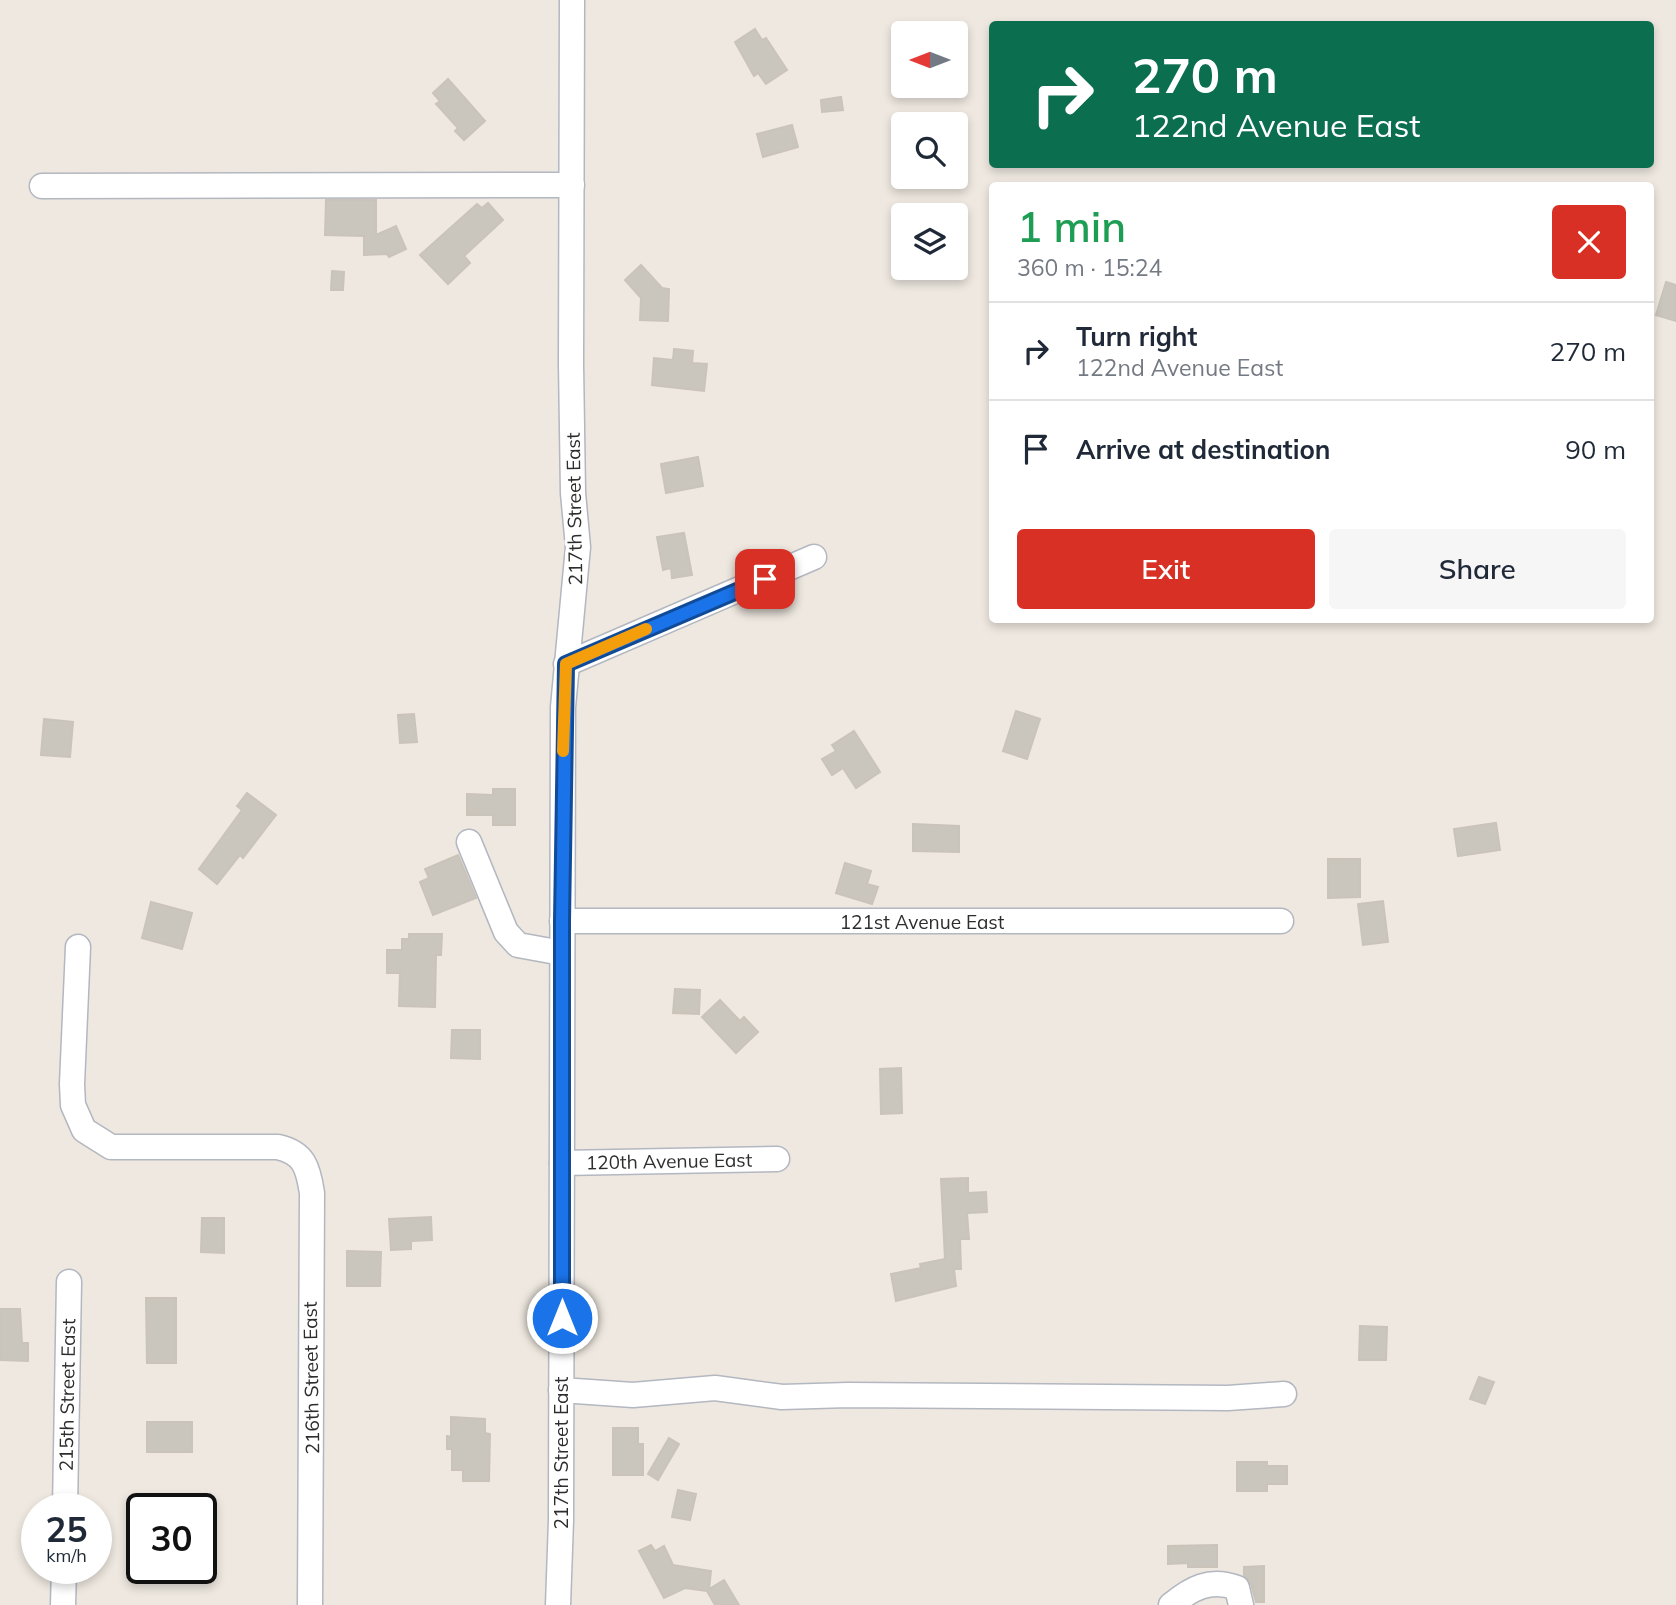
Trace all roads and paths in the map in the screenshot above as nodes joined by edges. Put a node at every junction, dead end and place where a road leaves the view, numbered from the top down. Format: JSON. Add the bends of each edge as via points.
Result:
{"nodes":[{"id":1,"x":572,"y":0,"type":"edge"},
{"id":2,"x":572,"y":185,"type":"junction"},
{"id":3,"x":42,"y":186,"type":"dead end"},
{"id":4,"x":814,"y":557,"type":"dead end"},
{"id":5,"x":566,"y":664,"type":"junction"},
{"id":6,"x":469,"y":842,"type":"dead end"},
{"id":7,"x":562,"y":921,"type":"junction"},
{"id":8,"x":1281,"y":921,"type":"dead end"},
{"id":9,"x":78,"y":947,"type":"dead end"},
{"id":10,"x":562,"y":953,"type":"junction"},
{"id":11,"x":777,"y":1159,"type":"dead end"},
{"id":12,"x":562,"y":1163,"type":"junction"},
{"id":13,"x":69,"y":1282,"type":"dead end"},
{"id":14,"x":561,"y":1390,"type":"junction"},
{"id":15,"x":1284,"y":1394,"type":"dead end"},
{"id":16,"x":65,"y":1493,"type":"edge"},
{"id":17,"x":64,"y":1584,"type":"edge"},
{"id":18,"x":63,"y":1605,"type":"edge"},
{"id":19,"x":310,"y":1605,"type":"edge"},
{"id":20,"x":558,"y":1605,"type":"edge"},
{"id":21,"x":1171,"y":1605,"type":"edge"},
{"id":22,"x":1241,"y":1605,"type":"edge"}],
"edges":[{"from":1,"to":2,"type":"street","name":"217th Street East"},
{"from":2,"to":3,"type":"street"},
{"from":2,"to":5,"type":"street","name":"217th Street East","via":[[573,467],[578,547]]},
{"from":4,"to":5,"type":"street"},
{"from":5,"to":7,"type":"street","name":"217th Street East"},
{"from":6,"to":10,"type":"street","via":[[506,933],[518,945]]},
{"from":7,"to":8,"type":"street","name":"121st Avenue East"},
{"from":7,"to":10,"type":"street","name":"217th Street East"},
{"from":9,"to":19,"type":"street","name":"216th Street East","via":[[72,1084],[73,1105],[85,1130],[111,1147],[278,1147],[306,1162],[312,1193]]},
{"from":10,"to":12,"type":"street","name":"217th Street East"},
{"from":11,"to":12,"type":"street","name":"120th Avenue East"},
{"from":12,"to":14,"type":"street","name":"217th Street East"},
{"from":13,"to":16,"type":"street","name":"215th Street East"},
{"from":14,"to":15,"type":"street","via":[[633,1395],[727,1389],[782,1397],[1228,1398]]},
{"from":14,"to":20,"type":"street","name":"217th Street East"},
{"from":17,"to":18,"type":"street"},
{"from":21,"to":22,"type":"street","via":[[1191,1589],[1224,1584],[1237,1588]]}]}
